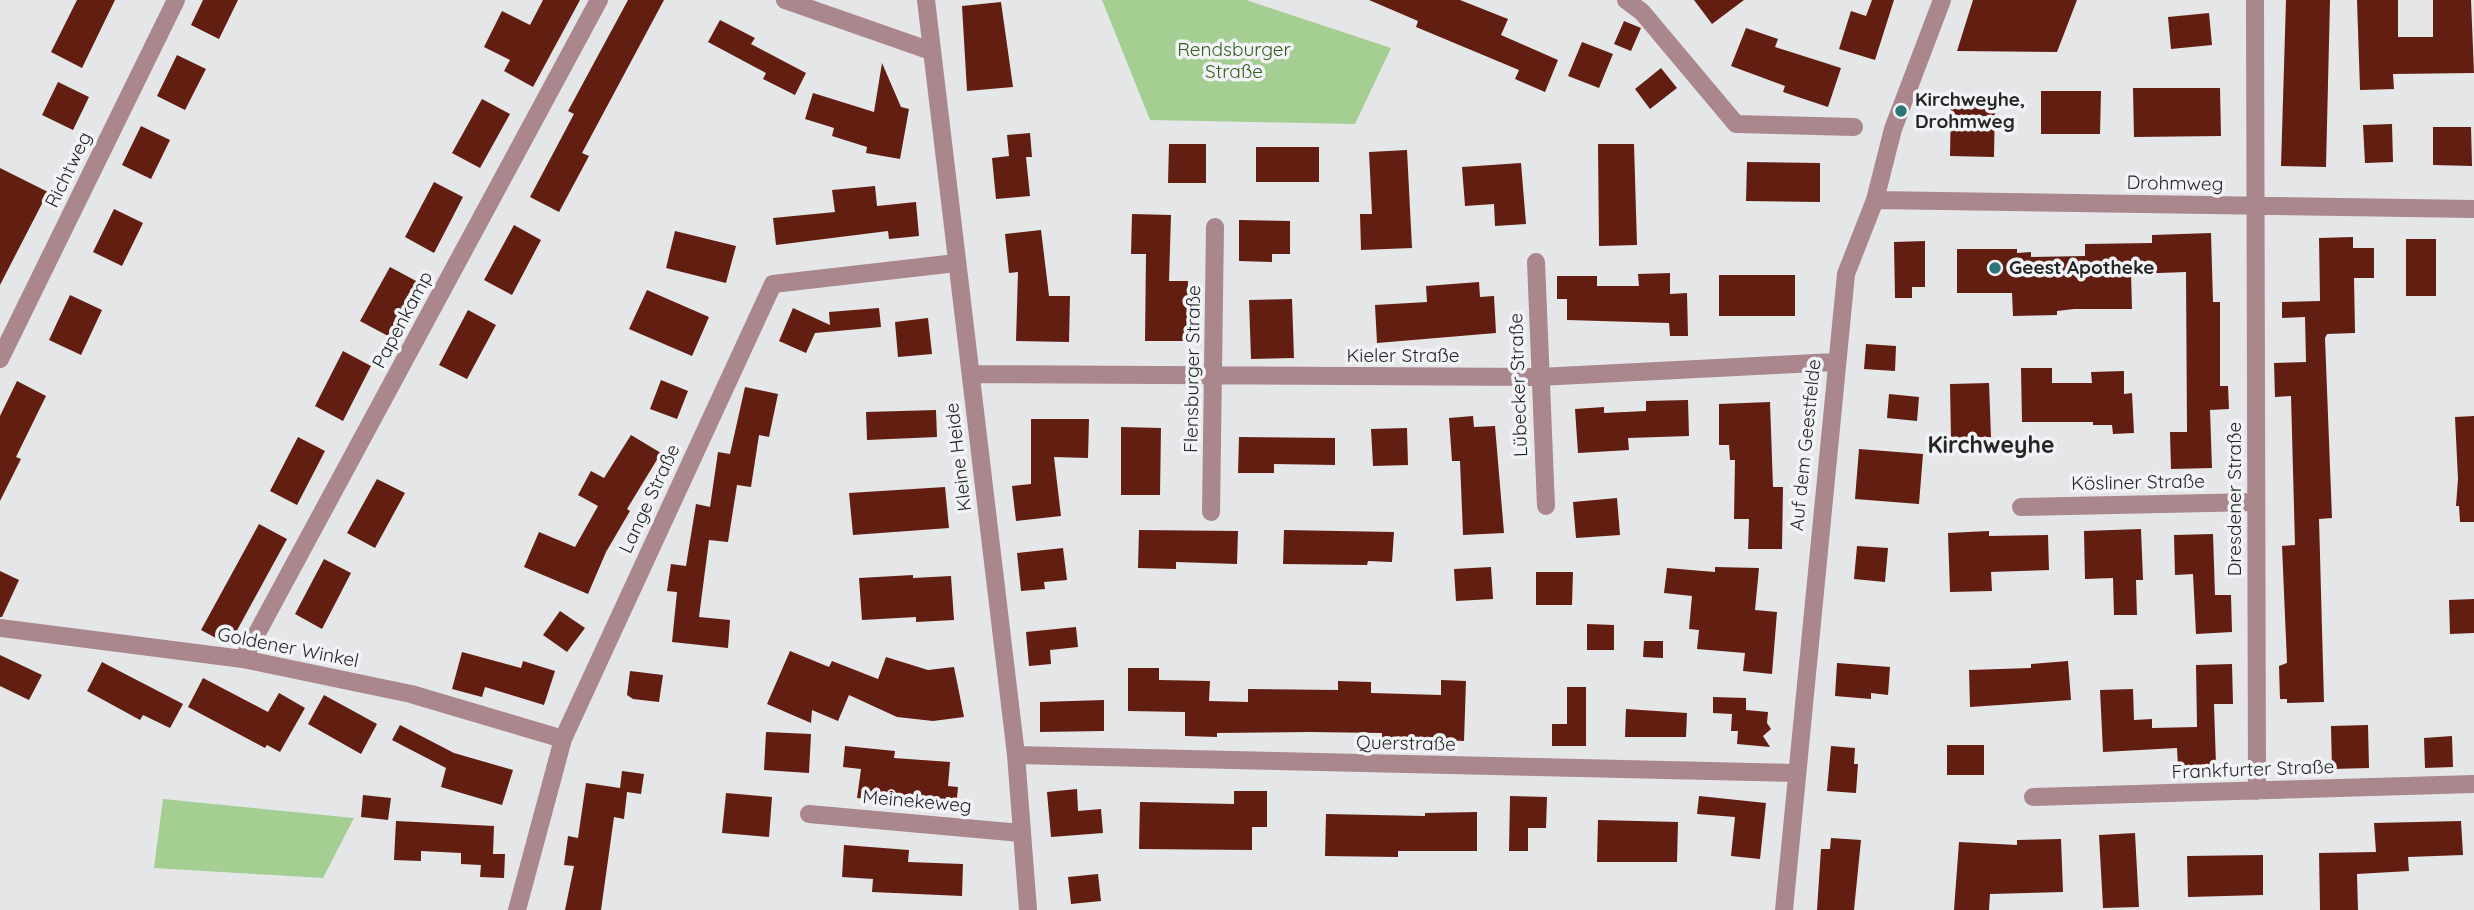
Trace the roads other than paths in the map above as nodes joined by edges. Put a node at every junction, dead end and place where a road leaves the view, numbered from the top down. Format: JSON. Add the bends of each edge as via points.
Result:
{"nodes":[{"id":1,"x":176,"y":0,"type":"edge"},
{"id":2,"x":599,"y":0,"type":"edge"},
{"id":3,"x":785,"y":0,"type":"edge"},
{"id":4,"x":926,"y":0,"type":"edge"},
{"id":5,"x":1626,"y":0,"type":"edge"},
{"id":6,"x":1942,"y":0,"type":"edge"},
{"id":7,"x":2255,"y":0,"type":"edge"},
{"id":8,"x":931,"y":51,"type":"junction"},
{"id":9,"x":1854,"y":127,"type":"dead end"},
{"id":10,"x":1875,"y":200,"type":"junction"},
{"id":11,"x":2253,"y":207,"type":"junction"},
{"id":12,"x":2474,"y":209,"type":"edge"},
{"id":13,"x":1216,"y":227,"type":"dead end"},
{"id":14,"x":1536,"y":262,"type":"dead end"},
{"id":15,"x":956,"y":264,"type":"junction"},
{"id":16,"x":0,"y":359,"type":"edge"},
{"id":17,"x":1835,"y":362,"type":"junction"},
{"id":18,"x":971,"y":373,"type":"junction"},
{"id":19,"x":1214,"y":377,"type":"junction"},
{"id":20,"x":1539,"y":377,"type":"junction"},
{"id":21,"x":2256,"y":502,"type":"junction"},
{"id":22,"x":1546,"y":506,"type":"dead end"},
{"id":23,"x":2021,"y":507,"type":"dead end"},
{"id":24,"x":1211,"y":512,"type":"dead end"},
{"id":25,"x":0,"y":628,"type":"edge"},
{"id":26,"x":243,"y":659,"type":"junction"},
{"id":27,"x":563,"y":739,"type":"junction"},
{"id":28,"x":1016,"y":755,"type":"junction"},
{"id":29,"x":1796,"y":774,"type":"junction"},
{"id":30,"x":2474,"y":784,"type":"edge"},
{"id":31,"x":2257,"y":791,"type":"junction"},
{"id":32,"x":2033,"y":797,"type":"dead end"},
{"id":33,"x":809,"y":814,"type":"dead end"},
{"id":34,"x":1021,"y":833,"type":"junction"},
{"id":35,"x":517,"y":910,"type":"edge"},
{"id":36,"x":1028,"y":910,"type":"edge"},
{"id":37,"x":1784,"y":910,"type":"edge"}],
"edges":[{"from":1,"to":16,"type":"street","name":"Richtweg"},
{"from":2,"to":26,"type":"street","name":"Papenkamp"},
{"from":3,"to":8,"type":"street"},
{"from":4,"to":8,"type":"street","name":"Kleine Heide"},
{"from":5,"to":9,"type":"street","via":[[1642,12],[1736,124]]},
{"from":6,"to":10,"type":"street","name":"Auf dem Geestfelde","via":[[1893,129]]},
{"from":7,"to":11,"type":"street","name":"Dresdener Straße"},
{"from":8,"to":15,"type":"street","name":"Kleine Heide"},
{"from":10,"to":11,"type":"street","name":"Drohmweg"},
{"from":10,"to":17,"type":"street","name":"Auf dem Geestfelde","via":[[1846,274]]},
{"from":11,"to":12,"type":"street","name":"Drohmweg"},
{"from":11,"to":21,"type":"street","name":"Dresdener Straße"},
{"from":13,"to":19,"type":"street","name":"Flensburger Straße"},
{"from":14,"to":20,"type":"street","name":"Lübecker Straße"},
{"from":15,"to":18,"type":"street","name":"Kleine Heide"},
{"from":15,"to":27,"type":"street","name":"Lange Straße","via":[[773,284]]},
{"from":17,"to":20,"type":"street","name":"Kieler Straße"},
{"from":17,"to":29,"type":"street","name":"Auf dem Geestfelde"},
{"from":18,"to":19,"type":"street","name":"Kieler Straße"},
{"from":18,"to":28,"type":"street","name":"Kleine Heide"},
{"from":19,"to":20,"type":"street","name":"Kieler Straße"},
{"from":19,"to":24,"type":"street","name":"Flensburger Straße"},
{"from":20,"to":22,"type":"street","name":"Lübecker Straße"},
{"from":21,"to":23,"type":"street","name":"Kösliner Straße"},
{"from":21,"to":31,"type":"street","name":"Dresdener Straße"},
{"from":25,"to":26,"type":"street","name":"Goldener Winkel"},
{"from":26,"to":27,"type":"street","name":"Goldener Winkel","via":[[411,694]]},
{"from":27,"to":35,"type":"street","name":"Lange Straße"},
{"from":28,"to":29,"type":"street","name":"Querstraße"},
{"from":28,"to":34,"type":"street","name":"Kleine Heide"},
{"from":29,"to":37,"type":"street","name":"Auf dem Geestfelde"},
{"from":30,"to":31,"type":"street","name":"Frankfurter Straße"},
{"from":31,"to":32,"type":"street","name":"Frankfurter Straße"},
{"from":33,"to":34,"type":"street","name":"Meinekeweg"},
{"from":34,"to":36,"type":"street","name":"Kleine Heide"}]}
